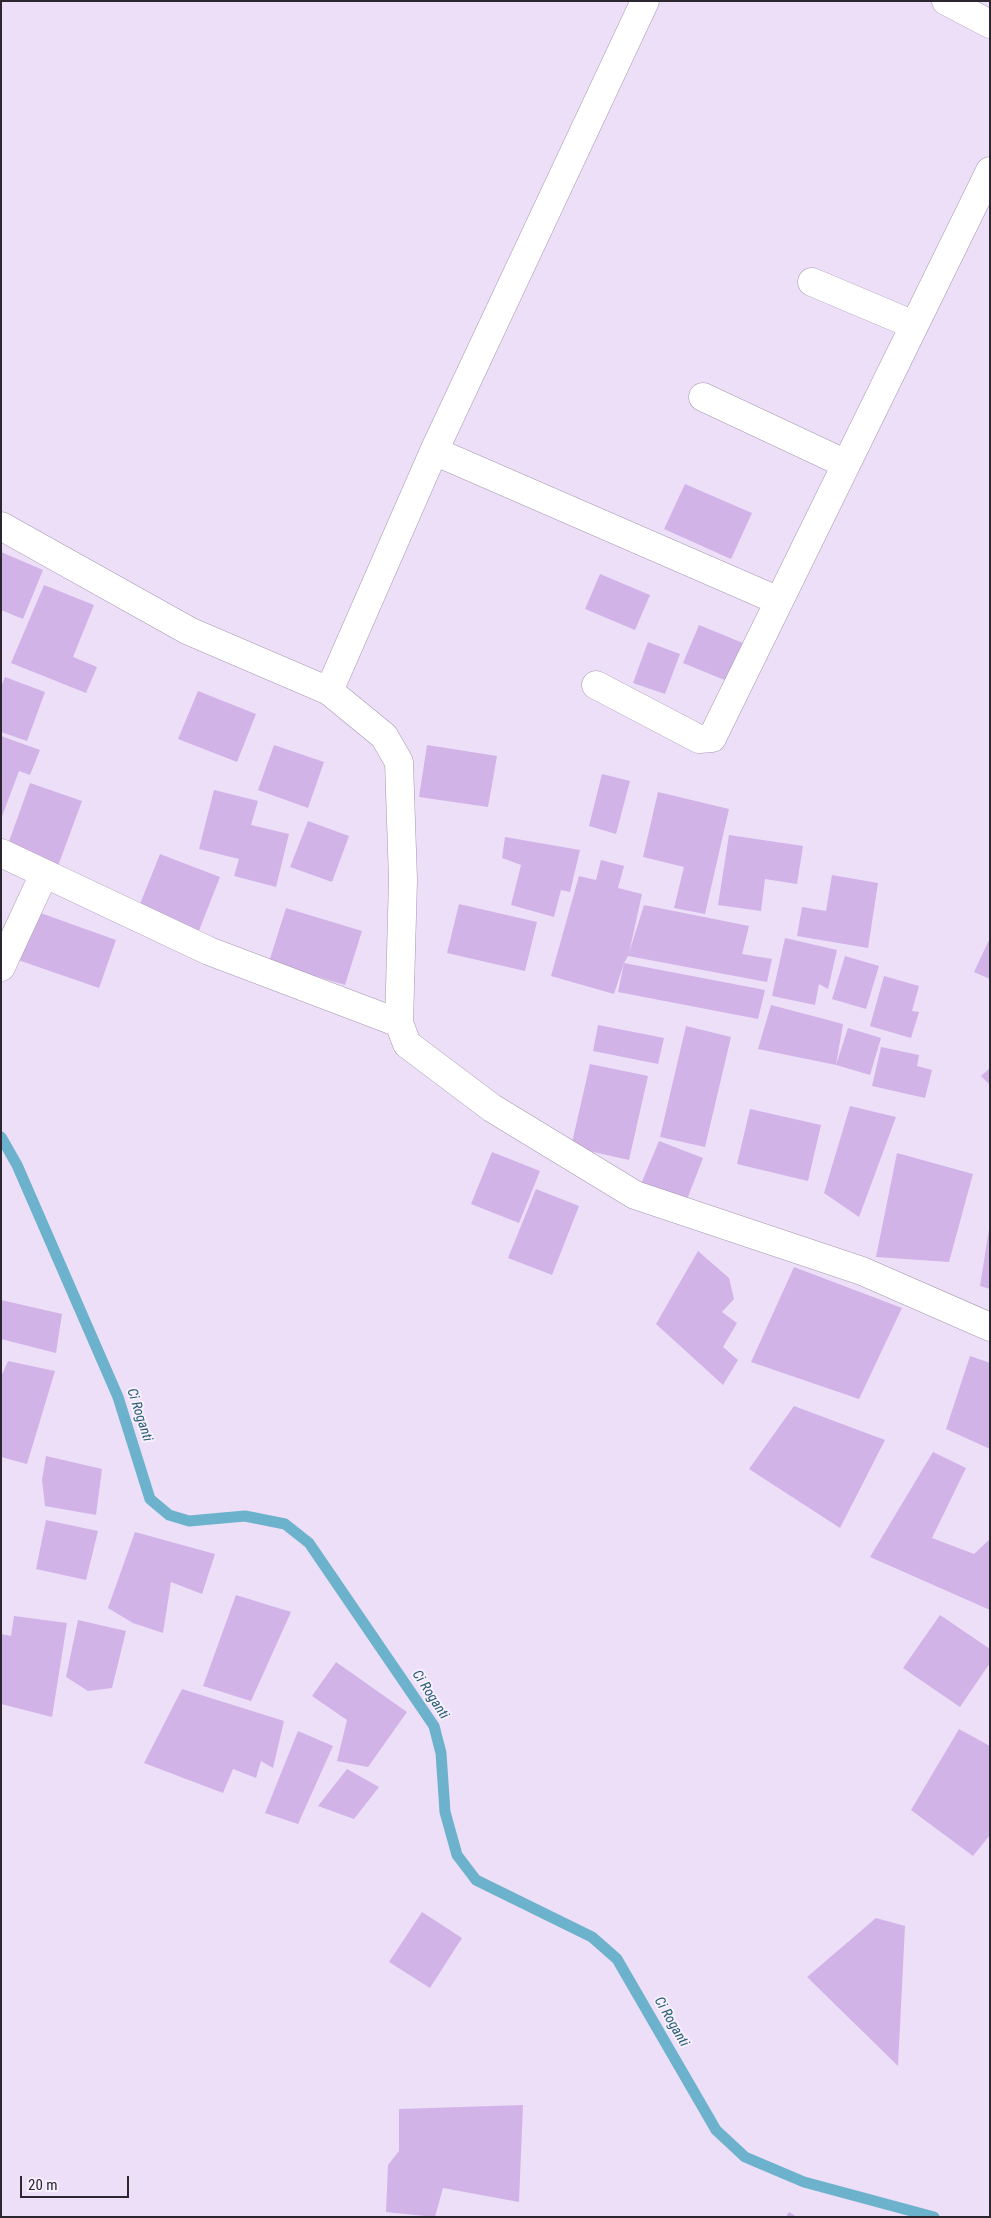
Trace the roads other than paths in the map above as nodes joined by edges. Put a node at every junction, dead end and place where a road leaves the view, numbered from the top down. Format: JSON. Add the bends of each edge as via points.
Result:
{"nodes":[{"id":1,"x":646,"y":1,"type":"edge"},
{"id":2,"x":946,"y":1,"type":"edge"},
{"id":3,"x":990,"y":24,"type":"edge"},
{"id":4,"x":990,"y":171,"type":"edge"},
{"id":5,"x":812,"y":282,"type":"dead end"},
{"id":6,"x":914,"y":324,"type":"junction"},
{"id":7,"x":702,"y":397,"type":"dead end"},
{"id":8,"x":434,"y":450,"type":"junction"},
{"id":9,"x":846,"y":464,"type":"junction"},
{"id":10,"x":1,"y":526,"type":"edge"},
{"id":11,"x":779,"y":601,"type":"junction"},
{"id":12,"x":596,"y":685,"type":"dead end"},
{"id":13,"x":329,"y":692,"type":"junction"},
{"id":14,"x":1,"y":853,"type":"edge"},
{"id":15,"x":44,"y":874,"type":"junction"},
{"id":16,"x":1,"y":968,"type":"edge"},
{"id":17,"x":399,"y":1023,"type":"junction"},
{"id":18,"x":990,"y":1327,"type":"edge"}],
"edges":[{"from":1,"to":8,"type":"street"},
{"from":2,"to":3,"type":"street"},
{"from":4,"to":6,"type":"street"},
{"from":5,"to":6,"type":"street"},
{"from":6,"to":9,"type":"street"},
{"from":7,"to":9,"type":"street"},
{"from":8,"to":11,"type":"street"},
{"from":8,"to":13,"type":"street"},
{"from":9,"to":11,"type":"street"},
{"from":10,"to":13,"type":"street","via":[[189,631]]},
{"from":11,"to":12,"type":"street","via":[[712,738],[699,739]]},
{"from":13,"to":17,"type":"street","via":[[384,736],[399,762],[403,880]]},
{"from":14,"to":15,"type":"street"},
{"from":15,"to":16,"type":"street"},
{"from":15,"to":17,"type":"street","via":[[209,950]]},
{"from":17,"to":18,"type":"street","via":[[407,1044],[492,1108],[635,1194],[862,1271]]}]}
